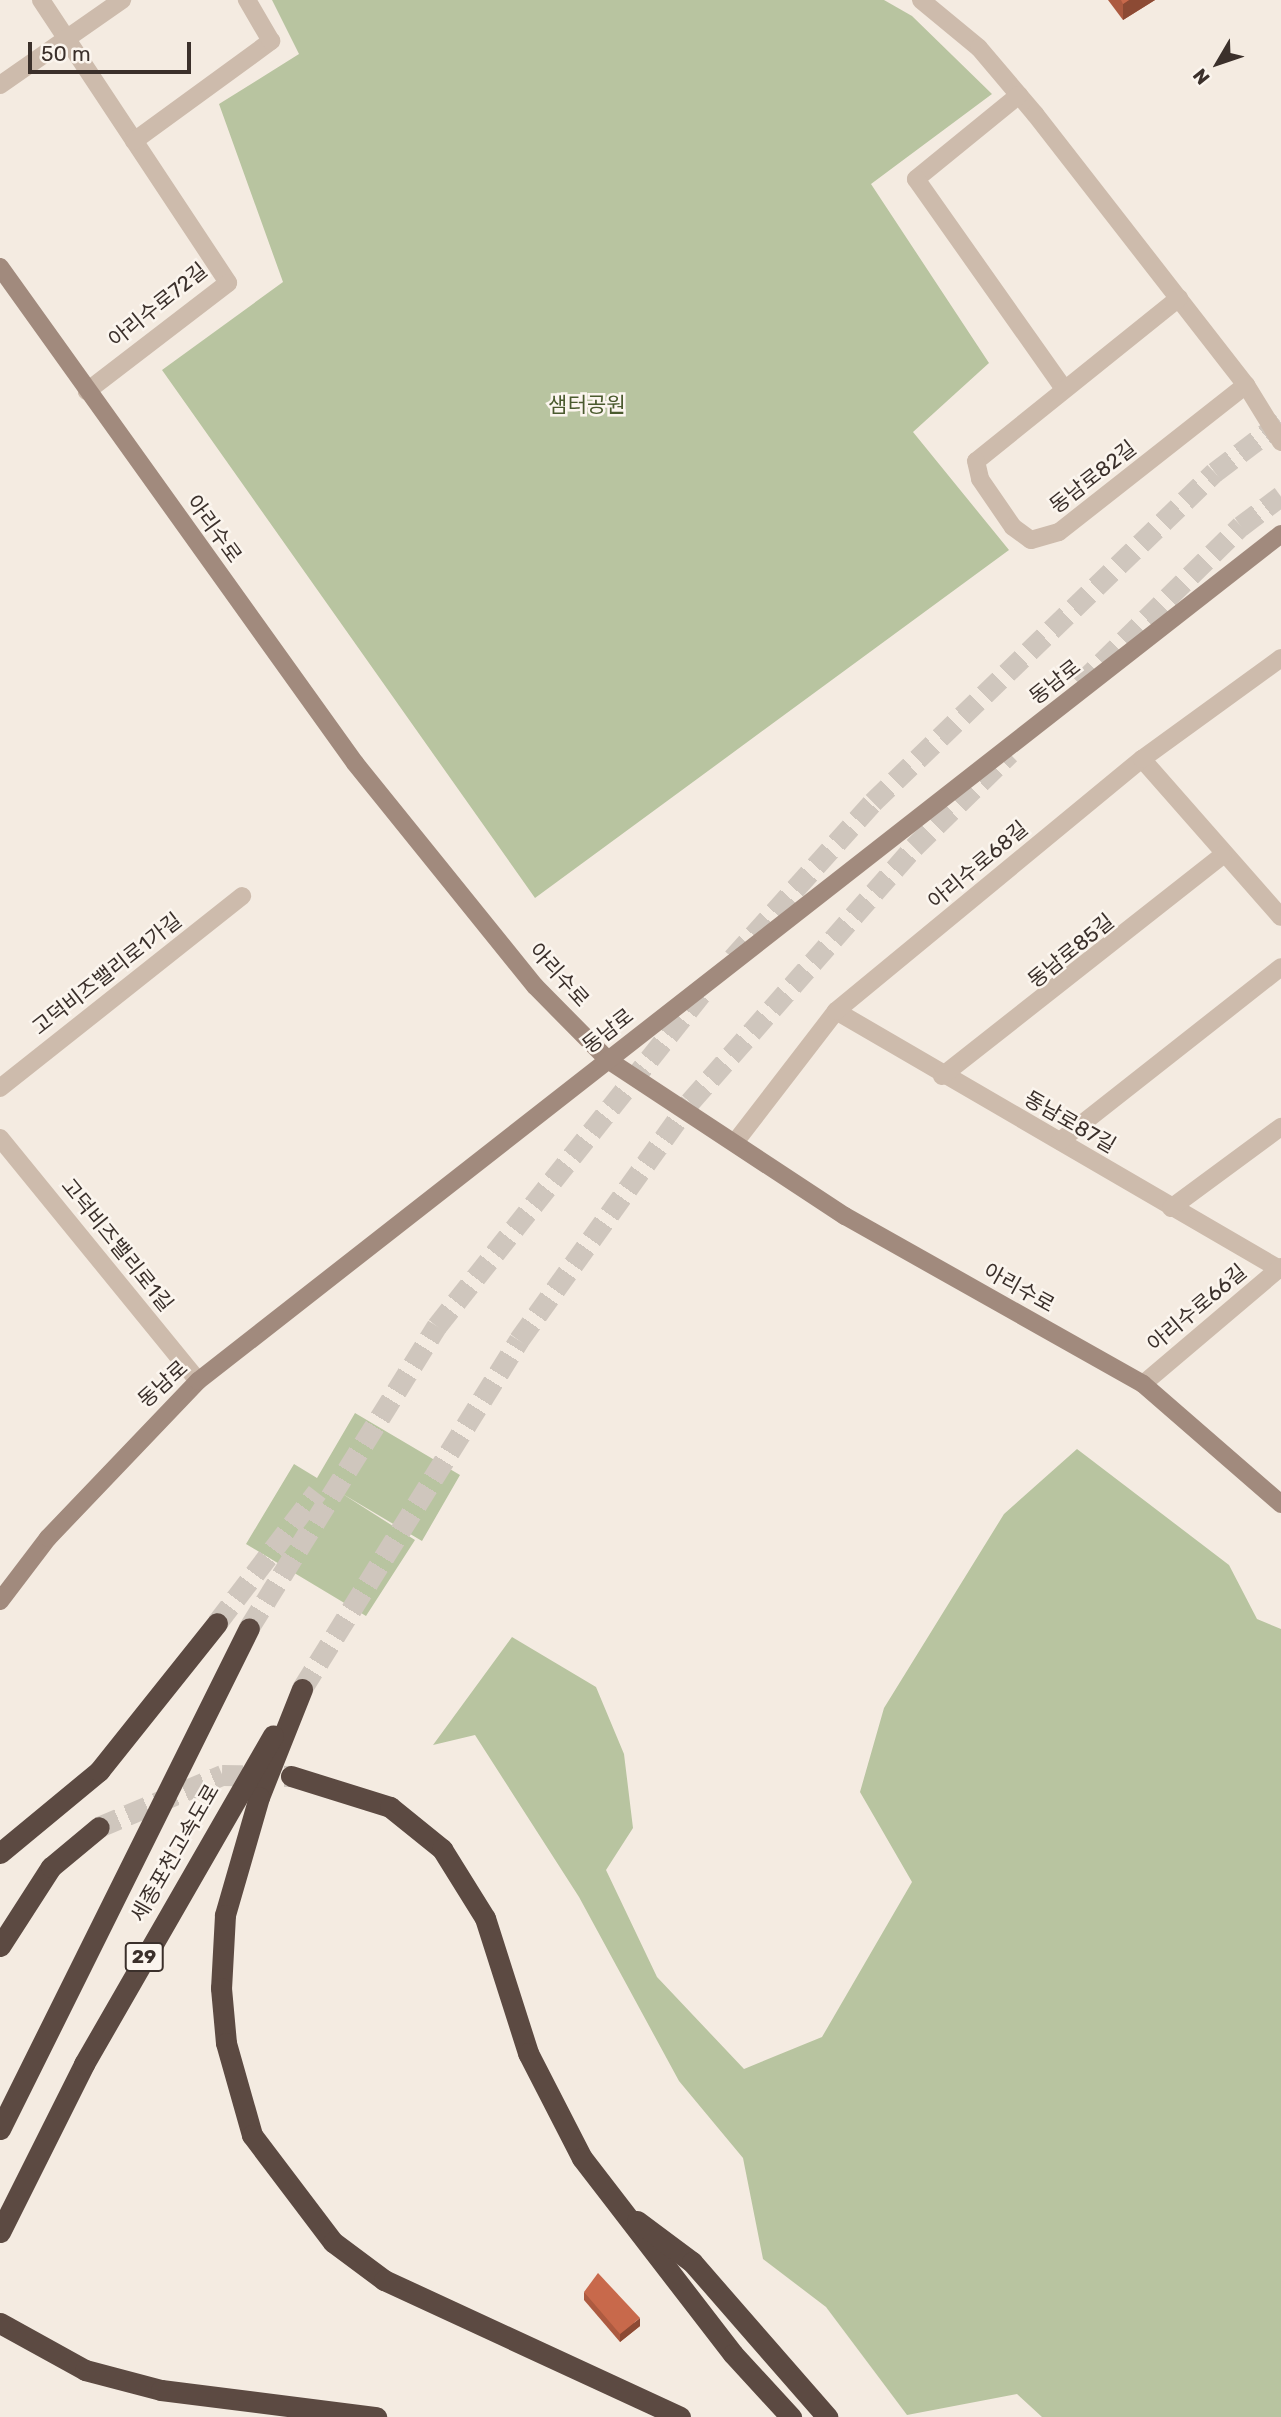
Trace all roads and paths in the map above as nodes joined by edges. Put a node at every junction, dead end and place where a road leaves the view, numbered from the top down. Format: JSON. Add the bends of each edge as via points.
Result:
{"nodes":[{"id":1,"x":41,"y":0,"type":"edge"},
{"id":2,"x":122,"y":0,"type":"edge"},
{"id":3,"x":247,"y":0,"type":"edge"},
{"id":4,"x":921,"y":0,"type":"edge"},
{"id":5,"x":66,"y":39,"type":"junction"},
{"id":6,"x":0,"y":85,"type":"edge"},
{"id":7,"x":1019,"y":95,"type":"junction"},
{"id":8,"x":134,"y":141,"type":"junction"},
{"id":9,"x":0,"y":267,"type":"edge"},
{"id":10,"x":1179,"y":298,"type":"junction"},
{"id":11,"x":1246,"y":385,"type":"junction"},
{"id":12,"x":1064,"y":390,"type":"junction"},
{"id":13,"x":87,"y":391,"type":"junction"},
{"id":14,"x":1281,"y":442,"type":"edge"},
{"id":15,"x":1281,"y":534,"type":"edge"},
{"id":16,"x":1277,"y":668,"type":"edge"},
{"id":17,"x":1142,"y":759,"type":"junction"},
{"id":18,"x":1223,"y":855,"type":"junction"},
{"id":19,"x":242,"y":896,"type":"dead end"},
{"id":20,"x":1281,"y":917,"type":"edge"},
{"id":21,"x":1281,"y":967,"type":"edge"},
{"id":22,"x":836,"y":1012,"type":"junction"},
{"id":23,"x":608,"y":1060,"type":"junction"},
{"id":24,"x":942,"y":1076,"type":"junction"},
{"id":25,"x":0,"y":1088,"type":"edge"},
{"id":26,"x":1281,"y":1127,"type":"edge"},
{"id":27,"x":0,"y":1138,"type":"edge"},
{"id":28,"x":736,"y":1141,"type":"junction"},
{"id":29,"x":1060,"y":1141,"type":"junction"},
{"id":30,"x":1171,"y":1208,"type":"junction"},
{"id":31,"x":1280,"y":1268,"type":"edge"},
{"id":32,"x":198,"y":1381,"type":"junction"},
{"id":33,"x":1143,"y":1384,"type":"junction"},
{"id":34,"x":1281,"y":1504,"type":"edge"},
{"id":35,"x":0,"y":1601,"type":"edge"},
{"id":36,"x":217,"y":1623,"type":"tunnel mouth"},
{"id":37,"x":248,"y":1628,"type":"tunnel mouth"},
{"id":38,"x":291,"y":1776,"type":"tunnel mouth"},
{"id":39,"x":99,"y":1827,"type":"tunnel mouth"},
{"id":40,"x":0,"y":1853,"type":"edge"},
{"id":41,"x":0,"y":1946,"type":"edge"},
{"id":42,"x":0,"y":2130,"type":"edge"},
{"id":43,"x":617,"y":2206,"type":"junction"},
{"id":44,"x":0,"y":2232,"type":"edge"},
{"id":45,"x":0,"y":2323,"type":"edge"},
{"id":46,"x":376,"y":2417,"type":"edge"},
{"id":47,"x":680,"y":2417,"type":"edge"},
{"id":48,"x":791,"y":2417,"type":"edge"},
{"id":49,"x":827,"y":2417,"type":"edge"}],
"edges":[{"from":1,"to":5,"type":"street","name":"아리수로72길"},
{"from":2,"to":5,"type":"street"},
{"from":3,"to":8,"type":"street","via":[[271,41]]},
{"from":4,"to":7,"type":"street","via":[[946,15]]},
{"from":5,"to":6,"type":"street"},
{"from":5,"to":8,"type":"street","name":"아리수로72길"},
{"from":7,"to":10,"type":"street"},
{"from":7,"to":12,"type":"street","via":[[916,179]]},
{"from":8,"to":13,"type":"street","name":"아리수로72길","via":[[228,284]]},
{"from":9,"to":13,"type":"main road","name":"아리수로"},
{"from":10,"to":11,"type":"street"},
{"from":10,"to":12,"type":"street","name":"동남로82길"},
{"from":11,"to":12,"type":"street","name":"동남로82길","via":[[1059,532],[1031,540],[1013,527],[980,479],[976,461]]},
{"from":11,"to":14,"type":"street"},
{"from":13,"to":23,"type":"main road","name":"아리수로","via":[[355,763],[535,986]]},
{"from":15,"to":23,"type":"main road","name":"동남로"},
{"from":16,"to":17,"type":"street","name":"아리수로68길"},
{"from":17,"to":18,"type":"street"},
{"from":17,"to":22,"type":"street","name":"아리수로68길"},
{"from":18,"to":20,"type":"street"},
{"from":18,"to":24,"type":"street","name":"동남로85길","via":[[1055,994]]},
{"from":19,"to":25,"type":"street","name":"고덕비즈밸리로1가길"},
{"from":21,"to":29,"type":"street"},
{"from":22,"to":24,"type":"street","name":"동남로87길"},
{"from":22,"to":28,"type":"street","name":"아리수로68길"},
{"from":23,"to":28,"type":"main road","name":"아리수로"},
{"from":23,"to":32,"type":"main road","name":"동남로"},
{"from":24,"to":29,"type":"street","name":"동남로87길"},
{"from":26,"to":30,"type":"street"},
{"from":27,"to":32,"type":"street","name":"고덕비즈밸리로1길"},
{"from":28,"to":33,"type":"main road","name":"아리수로","via":[[845,1216]]},
{"from":29,"to":30,"type":"street","name":"동남로87길"},
{"from":30,"to":31,"type":"street","name":"동남로87길"},
{"from":31,"to":33,"type":"street","name":"아리수로66길"},
{"from":32,"to":35,"type":"main road","name":"동남로","via":[[48,1538]]},
{"from":33,"to":34,"type":"main road","name":"아리수로"},
{"from":36,"to":40,"type":"highway","via":[[99,1771]]},
{"from":37,"to":42,"type":"highway","name":"세종포천고속도로","number":"29"},
{"from":38,"to":43,"type":"highway","via":[[390,1807],[442,1849],[485,1918],[528,2053],[583,2158]]},
{"from":39,"to":41,"type":"highway","via":[[51,1867]]},
{"from":43,"to":48,"type":"highway"},
{"from":43,"to":49,"type":"highway","via":[[692,2262]]},
{"from":44,"to":47,"type":"highway","name":"세종포천고속도로","number":"29","via":[[91,2053],[302,1689],[259,1797],[225,1915],[226,2043],[252,2135],[325,2233],[384,2280]]},
{"from":45,"to":46,"type":"highway","via":[[85,2370],[161,2390]]}]}
